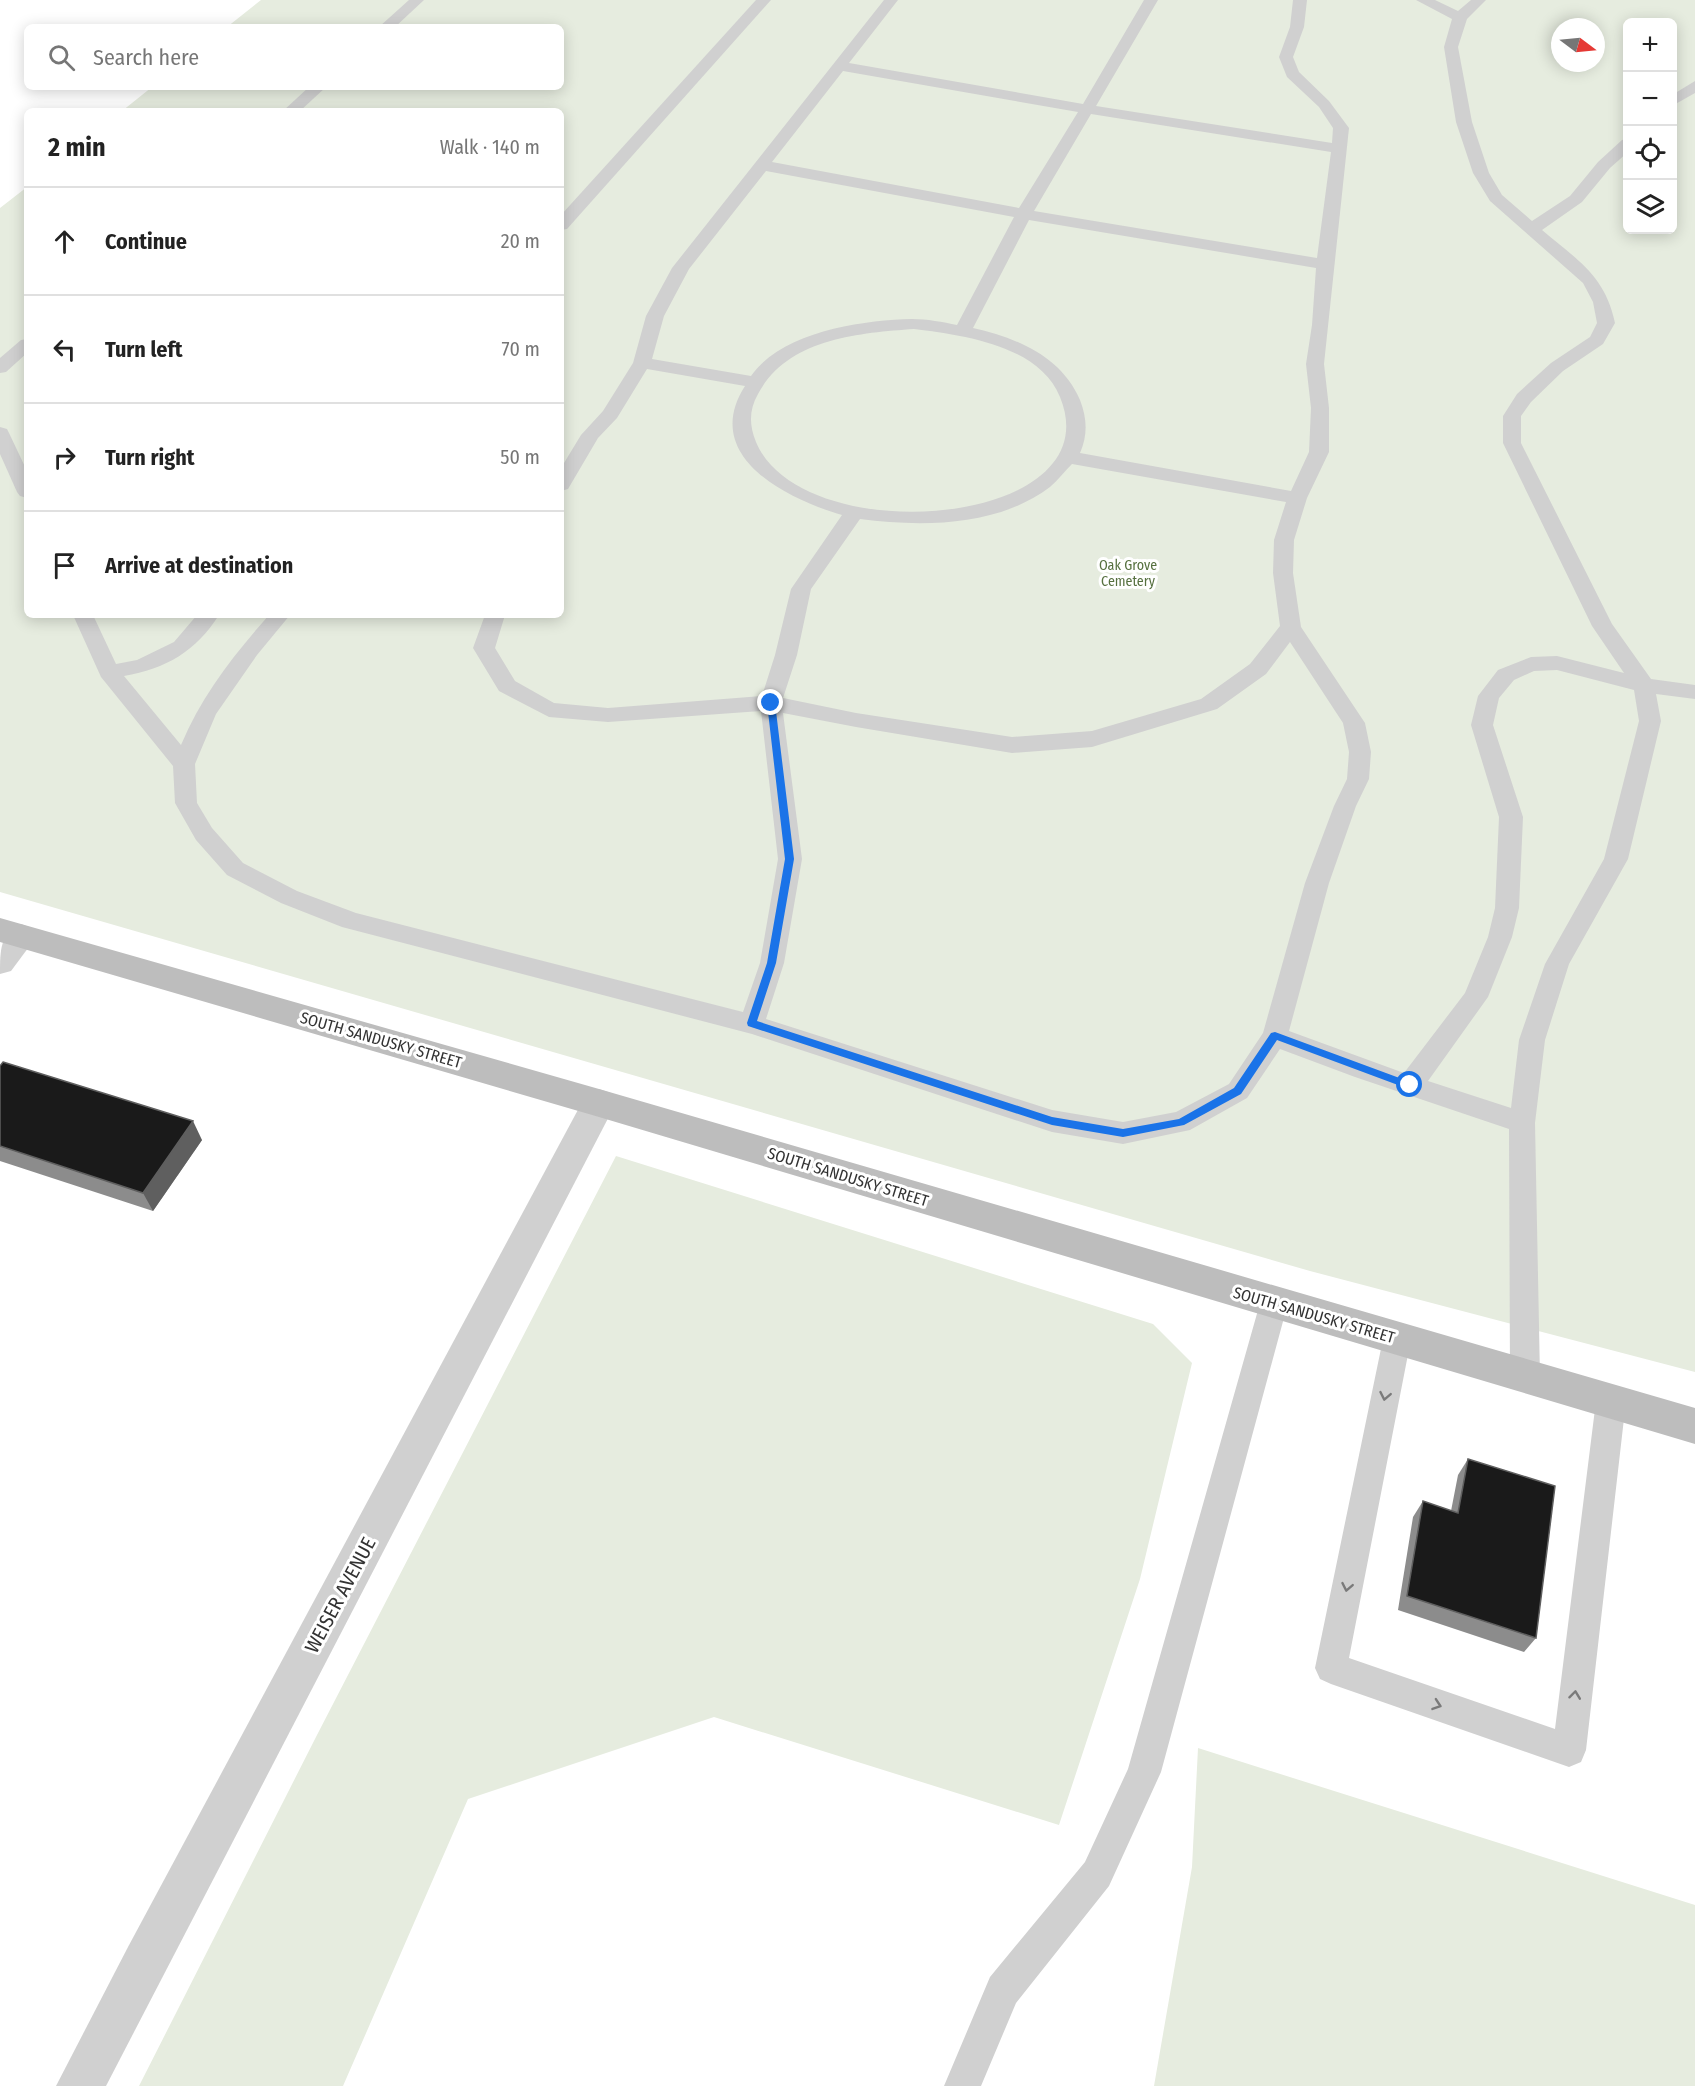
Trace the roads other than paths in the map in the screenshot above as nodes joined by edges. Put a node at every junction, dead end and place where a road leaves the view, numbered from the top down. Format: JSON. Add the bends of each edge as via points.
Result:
{"nodes":[{"id":1,"x":417,"y":0,"type":"edge"},
{"id":2,"x":764,"y":0,"type":"edge"},
{"id":3,"x":891,"y":0,"type":"edge"},
{"id":4,"x":1151,"y":0,"type":"edge"},
{"id":5,"x":1300,"y":0,"type":"edge"},
{"id":6,"x":1423,"y":0,"type":"edge"},
{"id":7,"x":1479,"y":0,"type":"edge"},
{"id":8,"x":1460,"y":17,"type":"junction"},
{"id":9,"x":389,"y":24,"type":"edge"},
{"id":10,"x":840,"y":66,"type":"junction"},
{"id":11,"x":1695,"y":86,"type":"edge"},
{"id":12,"x":315,"y":90,"type":"edge"},
{"id":13,"x":1677,"y":99,"type":"edge"},
{"id":14,"x":294,"y":108,"type":"edge"},
{"id":15,"x":1087,"y":109,"type":"junction"},
{"id":16,"x":1623,"y":148,"type":"edge"},
{"id":17,"x":1339,"y":149,"type":"junction"},
{"id":18,"x":762,"y":165,"type":"junction"},
{"id":19,"x":1024,"y":214,"type":"junction"},
{"id":20,"x":564,"y":222,"type":"edge"},
{"id":21,"x":1532,"y":229,"type":"junction"},
{"id":22,"x":1324,"y":264,"type":"junction"},
{"id":23,"x":964,"y":329,"type":"junction"},
{"id":24,"x":24,"y":347,"type":"edge"},
{"id":25,"x":642,"y":363,"type":"junction"},
{"id":26,"x":0,"y":368,"type":"edge"},
{"id":27,"x":754,"y":381,"type":"junction"},
{"id":28,"x":0,"y":433,"type":"edge"},
{"id":29,"x":590,"y":435,"type":"junction"},
{"id":30,"x":564,"y":447,"type":"edge"},
{"id":31,"x":1068,"y":457,"type":"junction"},
{"id":32,"x":564,"y":480,"type":"edge"},
{"id":33,"x":24,"y":485,"type":"edge"},
{"id":34,"x":1297,"y":498,"type":"junction"},
{"id":35,"x":854,"y":513,"type":"junction"},
{"id":36,"x":84,"y":618,"type":"edge"},
{"id":37,"x":206,"y":618,"type":"edge"},
{"id":38,"x":277,"y":618,"type":"edge"},
{"id":39,"x":494,"y":618,"type":"edge"},
{"id":40,"x":1291,"y":627,"type":"junction"},
{"id":41,"x":109,"y":672,"type":"junction"},
{"id":42,"x":1644,"y":685,"type":"junction"},
{"id":43,"x":1695,"y":692,"type":"edge"},
{"id":44,"x":771,"y":703,"type":"junction"},
{"id":45,"x":184,"y":764,"type":"junction"},
{"id":46,"x":11,"y":933,"type":"edge"},
{"id":47,"x":0,"y":962,"type":"edge"},
{"id":48,"x":752,"y":1023,"type":"junction"},
{"id":49,"x":1275,"y":1036,"type":"junction"},
{"id":50,"x":1410,"y":1085,"type":"junction"},
{"id":51,"x":599,"y":1103,"type":"junction"},
{"id":52,"x":1522,"y":1123,"type":"junction"},
{"id":53,"x":1274,"y":1303,"type":"junction"},
{"id":54,"x":1397,"y":1339,"type":"junction"},
{"id":55,"x":1525,"y":1377,"type":"junction"},
{"id":56,"x":1611,"y":1401,"type":"junction"},
{"id":57,"x":1695,"y":1426,"type":"edge"},
{"id":58,"x":80,"y":2086,"type":"edge"},
{"id":59,"x":962,"y":2086,"type":"edge"}],
"edges":[{"from":1,"to":9,"type":"lane"},
{"from":2,"to":20,"type":"lane"},
{"from":3,"to":10,"type":"lane"},
{"from":4,"to":15,"type":"lane"},
{"from":5,"to":17,"type":"lane","via":[[1297,27],[1286,57],[1292,74],[1324,104],[1341,128]]},
{"from":6,"to":8,"type":"lane"},
{"from":7,"to":8,"type":"lane"},
{"from":8,"to":21,"type":"lane","via":[[1451,46],[1464,122],[1481,173],[1496,198]]},
{"from":10,"to":15,"type":"lane"},
{"from":10,"to":18,"type":"lane"},
{"from":11,"to":13,"type":"lane"},
{"from":12,"to":14,"type":"lane"},
{"from":15,"to":17,"type":"lane"},
{"from":15,"to":19,"type":"lane"},
{"from":16,"to":21,"type":"lane","via":[[1576,199]]},
{"from":17,"to":22,"type":"lane"},
{"from":18,"to":19,"type":"lane"},
{"from":18,"to":25,"type":"lane","via":[[681,268],[655,316]]},
{"from":19,"to":22,"type":"lane"},
{"from":19,"to":23,"type":"lane"},
{"from":21,"to":42,"type":"lane","via":[[1590,279],[1602,302],[1606,323],[1597,340],[1557,367],[1524,398],[1512,416],[1512,443],[1602,626]]},
{"from":22,"to":34,"type":"lane","via":[[1315,364],[1319,452]]},
{"from":23,"to":27,"type":"lane","via":[[895,325],[865,327],[819,338],[781,357]]},
{"from":23,"to":31,"type":"lane","via":[[1010,344],[1047,366],[1071,394],[1079,426]]},
{"from":24,"to":26,"type":"lane"},
{"from":25,"to":27,"type":"lane"},
{"from":25,"to":29,"type":"lane","via":[[610,414]]},
{"from":27,"to":35,"type":"lane","via":[[741,411],[746,442],[767,472],[805,497]]},
{"from":28,"to":33,"type":"lane"},
{"from":29,"to":30,"type":"lane"},
{"from":29,"to":32,"type":"lane"},
{"from":31,"to":34,"type":"lane"},
{"from":31,"to":35,"type":"lane","via":[[1043,483],[1005,503],[958,515],[906,519]]},
{"from":34,"to":40,"type":"lane","via":[[1284,540],[1283,573]]},
{"from":35,"to":44,"type":"lane","via":[[801,589]]},
{"from":36,"to":41,"type":"lane"},
{"from":37,"to":41,"type":"lane","via":[[181,647],[142,666]]},
{"from":38,"to":45,"type":"lane","via":[[206,712]]},
{"from":39,"to":44,"type":"lane","via":[[484,648],[507,686],[549,710],[608,715]]},
{"from":40,"to":44,"type":"lane","via":[[1258,669],[1209,704],[1092,739],[1012,745]]},
{"from":40,"to":49,"type":"lane","via":[[1354,723],[1360,752],[1358,779],[1317,883]]},
{"from":41,"to":45,"type":"lane"},
{"from":42,"to":43,"type":"lane"},
{"from":42,"to":50,"type":"lane","via":[[1557,663],[1531,664],[1506,675],[1489,696],[1482,725],[1510,817],[1507,908],[1500,938],[1476,997]]},
{"from":42,"to":52,"type":"lane","via":[[1650,721],[1616,859],[1557,964],[1532,1040]]},
{"from":44,"to":48,"type":"lane","via":[[790,859],[772,963]]},
{"from":45,"to":48,"type":"lane","via":[[186,803],[204,834],[235,869],[289,897],[351,921]]},
{"from":46,"to":47,"type":"street"},
{"from":46,"to":51,"type":"street","name":"SOUTH SANDUSKY STREET"},
{"from":48,"to":49,"type":"lane","via":[[1052,1121],[1123,1133],[1181,1122],[1238,1091]]},
{"from":49,"to":50,"type":"lane"},
{"from":50,"to":52,"type":"lane"},
{"from":51,"to":53,"type":"street","name":"SOUTH SANDUSKY STREET"},
{"from":51,"to":58,"type":"street","name":"WEISER AVENUE"},
{"from":52,"to":55,"type":"lane"},
{"from":53,"to":54,"type":"street","name":"SOUTH SANDUSKY STREET"},
{"from":53,"to":59,"type":"lane","via":[[1144,1772],[1097,1874],[1003,1990]]},
{"from":54,"to":55,"type":"street","name":"SOUTH SANDUSKY STREET"},
{"from":54,"to":56,"type":"lane","one_way":true,"via":[[1331,1668],[1569,1750]]},
{"from":55,"to":56,"type":"street","name":"SOUTH SANDUSKY STREET"},
{"from":56,"to":57,"type":"street","name":"SOUTH SANDUSKY STREET"}]}
